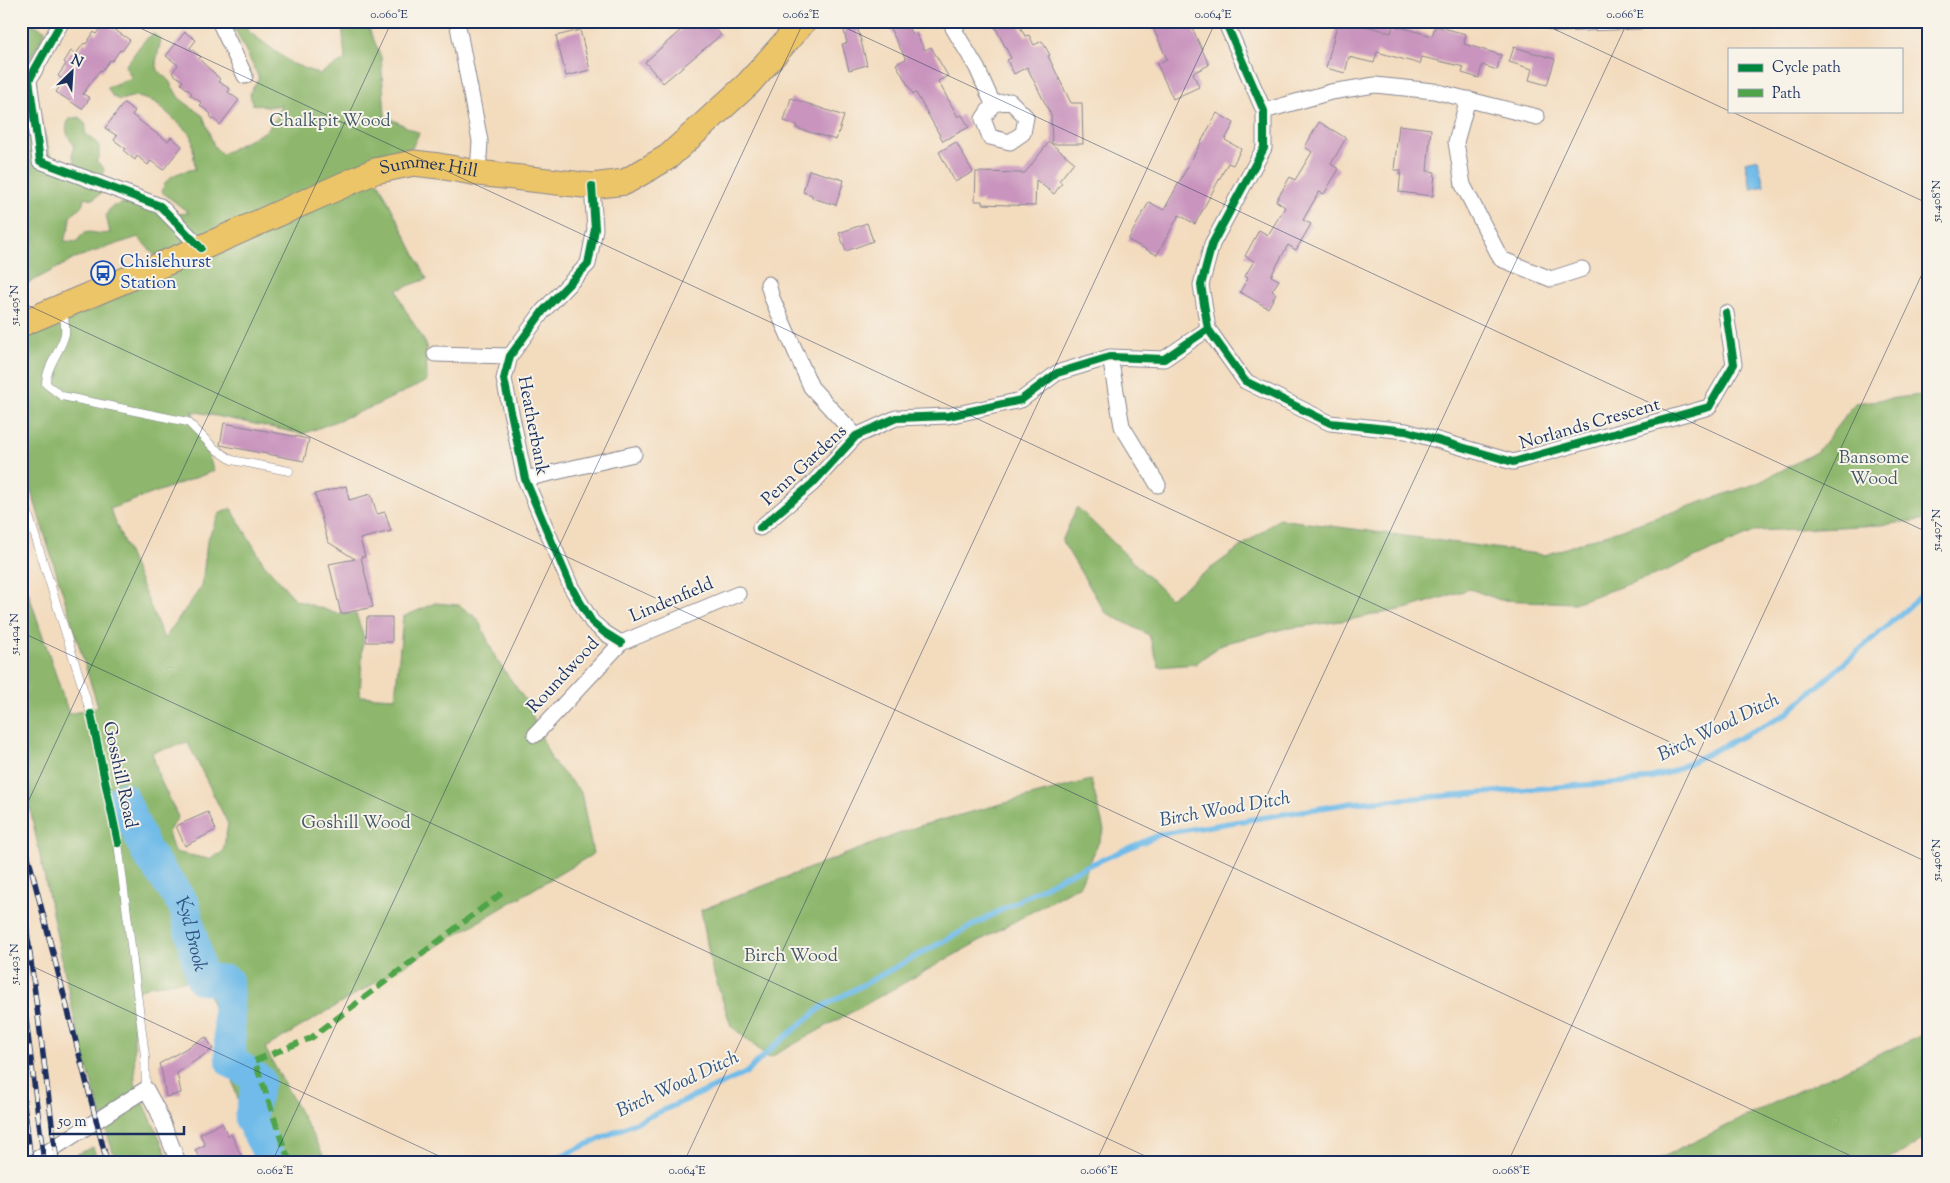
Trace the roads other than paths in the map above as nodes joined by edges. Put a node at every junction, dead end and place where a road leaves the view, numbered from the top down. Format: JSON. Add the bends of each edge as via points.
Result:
{"nodes":[{"id":1,"x":62,"y":21,"type":"edge"},
{"id":2,"x":219,"y":21,"type":"edge"},
{"id":3,"x":457,"y":21,"type":"edge"},
{"id":4,"x":804,"y":21,"type":"edge"},
{"id":5,"x":1224,"y":21,"type":"edge"},
{"id":6,"x":1548,"y":21,"type":"edge"},
{"id":7,"x":1639,"y":21,"type":"edge"},
{"id":8,"x":952,"y":23,"type":"edge"},
{"id":9,"x":245,"y":76,"type":"dead end"},
{"id":10,"x":1468,"y":99,"type":"junction"},
{"id":11,"x":992,"y":104,"type":"dead end"},
{"id":12,"x":1264,"y":111,"type":"junction"},
{"id":13,"x":1537,"y":117,"type":"dead end"},
{"id":14,"x":478,"y":173,"type":"junction"},
{"id":15,"x":592,"y":186,"type":"junction"},
{"id":16,"x":201,"y":248,"type":"junction"},
{"id":17,"x":1582,"y":269,"type":"dead end"},
{"id":18,"x":768,"y":284,"type":"dead end"},
{"id":19,"x":63,"y":306,"type":"junction"},
{"id":20,"x":1726,"y":313,"type":"dead end"},
{"id":21,"x":21,"y":324,"type":"edge"},
{"id":22,"x":1208,"y":329,"type":"junction"},
{"id":23,"x":434,"y":354,"type":"dead end"},
{"id":24,"x":510,"y":356,"type":"junction"},
{"id":25,"x":1110,"y":357,"type":"junction"},
{"id":26,"x":856,"y":436,"type":"junction"},
{"id":27,"x":634,"y":454,"type":"dead end"},
{"id":28,"x":289,"y":471,"type":"dead end"},
{"id":29,"x":525,"y":479,"type":"junction"},
{"id":30,"x":1158,"y":485,"type":"dead end"},
{"id":31,"x":21,"y":490,"type":"edge"},
{"id":32,"x":760,"y":528,"type":"dead end"},
{"id":33,"x":738,"y":594,"type":"dead end"},
{"id":34,"x":621,"y":642,"type":"junction"},
{"id":35,"x":91,"y":714,"type":"dead end"},
{"id":36,"x":535,"y":735,"type":"dead end"},
{"id":37,"x":118,"y":843,"type":"dead end"},
{"id":38,"x":146,"y":1089,"type":"junction"},
{"id":39,"x":32,"y":1162,"type":"edge"},
{"id":40,"x":178,"y":1162,"type":"edge"}],
"edges":[{"from":1,"to":16,"type":"street","via":[[28,80],[40,161],[160,206]]},
{"from":2,"to":9,"type":"street"},
{"from":3,"to":14,"type":"street","via":[[480,141]]},
{"from":4,"to":15,"type":"main road","name":"Summer Hill","via":[[748,84],[668,158],[625,182]]},
{"from":5,"to":12,"type":"street","name":"Norlands Crescent"},
{"from":6,"to":7,"type":"street","via":[[1557,24]]},
{"from":8,"to":11,"type":"street"},
{"from":10,"to":12,"type":"street","via":[[1434,91],[1375,85],[1331,92]]},
{"from":10,"to":13,"type":"street"},
{"from":10,"to":17,"type":"street","via":[[1456,142],[1463,185],[1501,258],[1551,279]]},
{"from":12,"to":22,"type":"street","name":"Norlands Crescent","via":[[1264,148],[1212,244],[1201,285]]},
{"from":14,"to":15,"type":"main road","name":"Summer Hill"},
{"from":14,"to":16,"type":"main road","name":"Summer Hill","via":[[414,163],[375,171]]},
{"from":15,"to":24,"type":"street","name":"Heatherbank","via":[[595,229],[588,264],[543,311]]},
{"from":16,"to":19,"type":"main road","name":"Summer Hill"},
{"from":18,"to":26,"type":"street","via":[[811,386]]},
{"from":19,"to":21,"type":"main road","name":"Summer Hill"},
{"from":19,"to":28,"type":"lane","via":[[65,333],[46,375],[46,384],[62,396],[188,422],[214,448],[232,460]]},
{"from":20,"to":22,"type":"street","name":"Norlands Crescent","via":[[1734,364],[1709,407],[1513,462],[1406,431],[1330,422],[1246,381]]},
{"from":22,"to":25,"type":"street","name":"Penn Gardens","via":[[1164,359]]},
{"from":23,"to":24,"type":"street"},
{"from":24,"to":29,"type":"street","name":"Heatherbank","via":[[504,379]]},
{"from":25,"to":26,"type":"street","name":"Penn Gardens","via":[[1057,373],[1021,400],[948,416],[896,418]]},
{"from":25,"to":30,"type":"street","via":[[1122,426]]},
{"from":26,"to":32,"type":"street","name":"Penn Gardens","via":[[812,484]]},
{"from":27,"to":29,"type":"street"},
{"from":29,"to":34,"type":"street","name":"Heatherbank","via":[[570,587],[592,622]]},
{"from":31,"to":35,"type":"lane","name":"Gosshill Road"},
{"from":33,"to":34,"type":"street","name":"Lindenfield"},
{"from":34,"to":36,"type":"street","name":"Roundwood"},
{"from":37,"to":38,"type":"lane","name":"Gosshill Road","via":[[145,1056]]},
{"from":38,"to":39,"type":"street"},
{"from":38,"to":40,"type":"street"}]}
